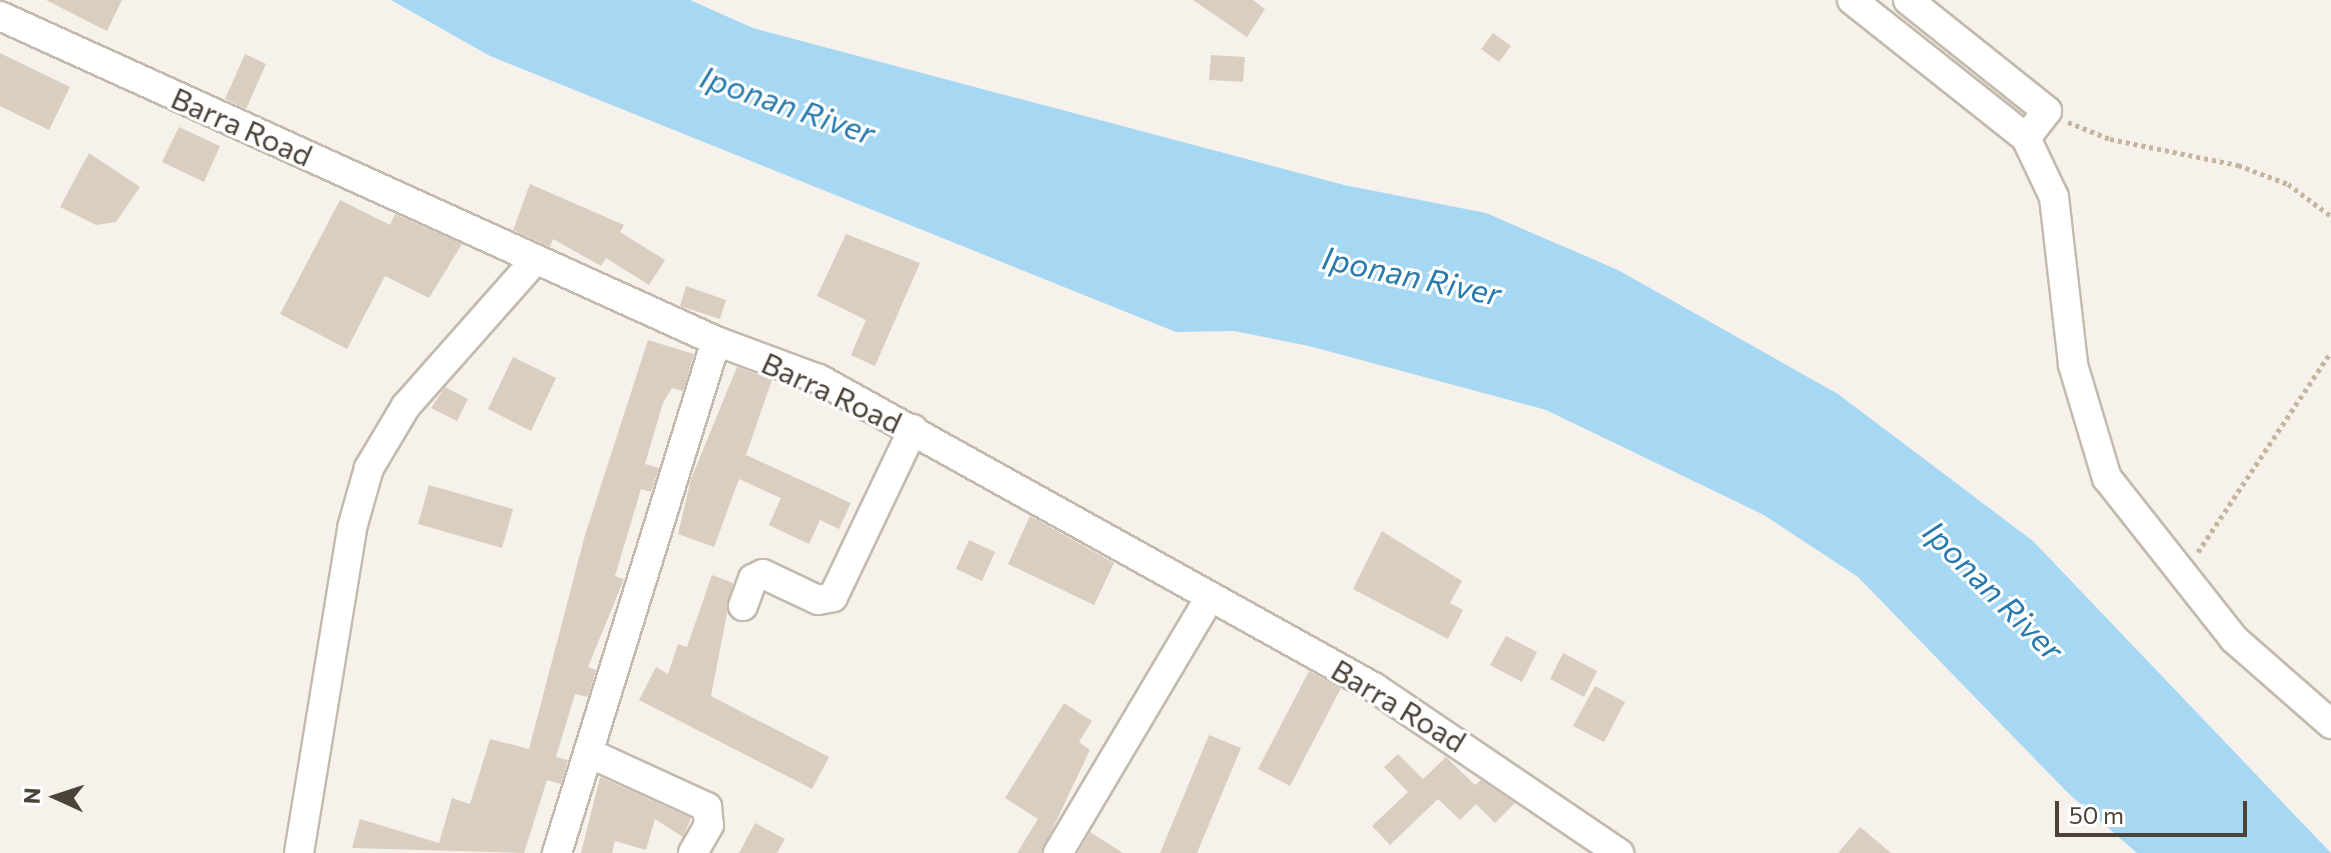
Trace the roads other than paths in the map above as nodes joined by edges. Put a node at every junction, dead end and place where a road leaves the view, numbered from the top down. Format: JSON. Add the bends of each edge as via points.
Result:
{"nodes":[{"id":1,"x":1852,"y":0,"type":"edge"},
{"id":2,"x":1908,"y":0,"type":"edge"},
{"id":3,"x":0,"y":16,"type":"edge"},
{"id":4,"x":2026,"y":138,"type":"junction"},
{"id":5,"x":535,"y":260,"type":"junction"},
{"id":6,"x":716,"y":341,"type":"junction"},
{"id":7,"x":913,"y":429,"type":"junction"},
{"id":8,"x":1209,"y":599,"type":"junction"},
{"id":9,"x":743,"y":606,"type":"dead end"},
{"id":10,"x":2331,"y":724,"type":"edge"},
{"id":11,"x":589,"y":753,"type":"junction"},
{"id":12,"x":1617,"y":852,"type":"edge"},
{"id":13,"x":299,"y":853,"type":"edge"},
{"id":14,"x":557,"y":853,"type":"edge"},
{"id":15,"x":693,"y":853,"type":"edge"},
{"id":16,"x":1058,"y":853,"type":"edge"}],
"edges":[{"from":1,"to":4,"type":"street"},
{"from":2,"to":4,"type":"street","via":[[2047,111]]},
{"from":3,"to":5,"type":"street","name":"Barra Road"},
{"from":4,"to":10,"type":"street","via":[[2054,197],[2087,427],[2107,478],[2181,579],[2234,639]]},
{"from":5,"to":6,"type":"street","name":"Barra Road"},
{"from":5,"to":13,"type":"street","via":[[406,406],[369,468],[352,528]]},
{"from":6,"to":7,"type":"street","name":"Barra Road","via":[[819,379]]},
{"from":6,"to":11,"type":"street"},
{"from":7,"to":8,"type":"street","name":"Barra Road"},
{"from":7,"to":9,"type":"street","via":[[833,597],[818,600],[763,574],[753,579]]},
{"from":8,"to":12,"type":"street","name":"Barra Road","via":[[1375,688]]},
{"from":8,"to":16,"type":"street"},
{"from":11,"to":14,"type":"street"},
{"from":11,"to":15,"type":"street","via":[[707,807],[709,825]]}]}
